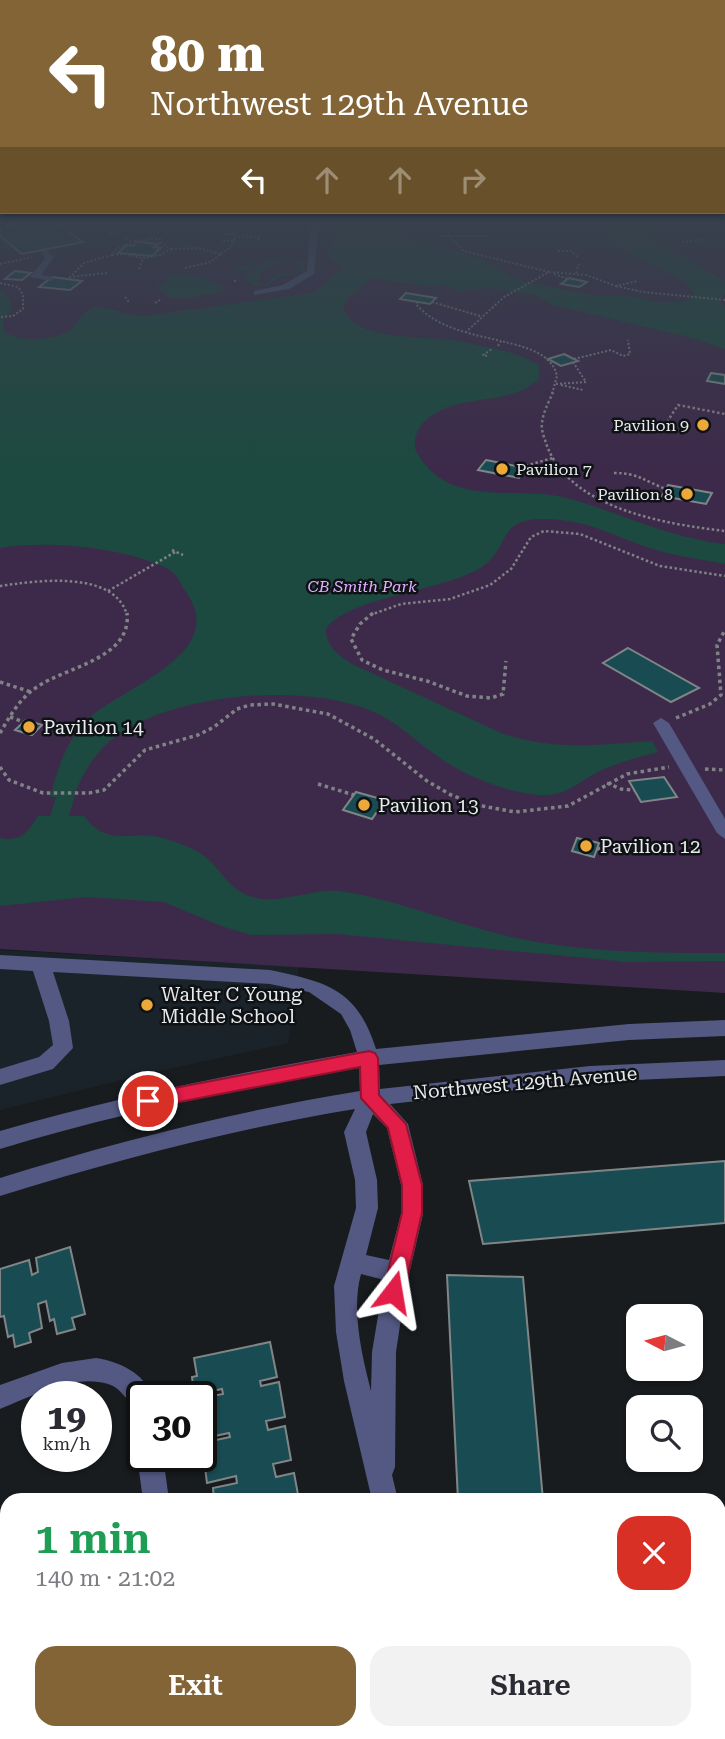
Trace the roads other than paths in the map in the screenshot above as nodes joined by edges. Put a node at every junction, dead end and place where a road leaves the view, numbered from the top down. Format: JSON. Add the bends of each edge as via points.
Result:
{"nodes":[{"id":1,"x":661,"y":723,"type":"road end"},
{"id":2,"x":725,"y":833,"type":"edge"},
{"id":3,"x":0,"y":962,"type":"edge"},
{"id":4,"x":41,"y":965,"type":"junction"},
{"id":5,"x":0,"y":975,"type":"edge"},
{"id":6,"x":725,"y":1028,"type":"edge"},
{"id":7,"x":369,"y":1058,"type":"junction"},
{"id":8,"x":725,"y":1068,"type":"edge"},
{"id":9,"x":0,"y":1077,"type":"edge"},
{"id":10,"x":370,"y":1098,"type":"junction"},
{"id":11,"x":0,"y":1140,"type":"edge"},
{"id":12,"x":0,"y":1187,"type":"edge"},
{"id":13,"x":351,"y":1262,"type":"junction"},
{"id":14,"x":398,"y":1272,"type":"junction"},
{"id":15,"x":126,"y":1381,"type":"edge"},
{"id":16,"x":0,"y":1397,"type":"edge"},
{"id":17,"x":152,"y":1472,"type":"edge"},
{"id":18,"x":383,"y":1490,"type":"edge"},
{"id":19,"x":155,"y":1493,"type":"edge"}],
"edges":[{"from":1,"to":2,"type":"street"},
{"from":3,"to":4,"type":"street"},
{"from":4,"to":5,"type":"street"},
{"from":4,"to":7,"type":"street","via":[[270,977],[314,986],[348,1009]]},
{"from":4,"to":9,"type":"street","via":[[63,1048],[46,1063]]},
{"from":6,"to":7,"type":"street","name":"Northwest 129th Avenue","via":[[629,1032]]},
{"from":7,"to":10,"type":"street"},
{"from":7,"to":11,"type":"street","name":"Northwest 129th Avenue","via":[[99,1111]]},
{"from":8,"to":10,"type":"street","name":"Northwest 129th Avenue","via":[[590,1074]]},
{"from":10,"to":12,"type":"street","name":"Northwest 129th Avenue","via":[[279,1112],[116,1151]]},
{"from":10,"to":13,"type":"street","via":[[355,1132],[366,1180],[366,1208]]},
{"from":10,"to":14,"type":"street","via":[[397,1124],[412,1185],[412,1213]]},
{"from":13,"to":14,"type":"street"},
{"from":13,"to":18,"type":"street","via":[[346,1286],[348,1332]]},
{"from":14,"to":18,"type":"street","via":[[384,1352]]},
{"from":15,"to":16,"type":"street","via":[[92,1368]]},
{"from":17,"to":19,"type":"street"}]}
